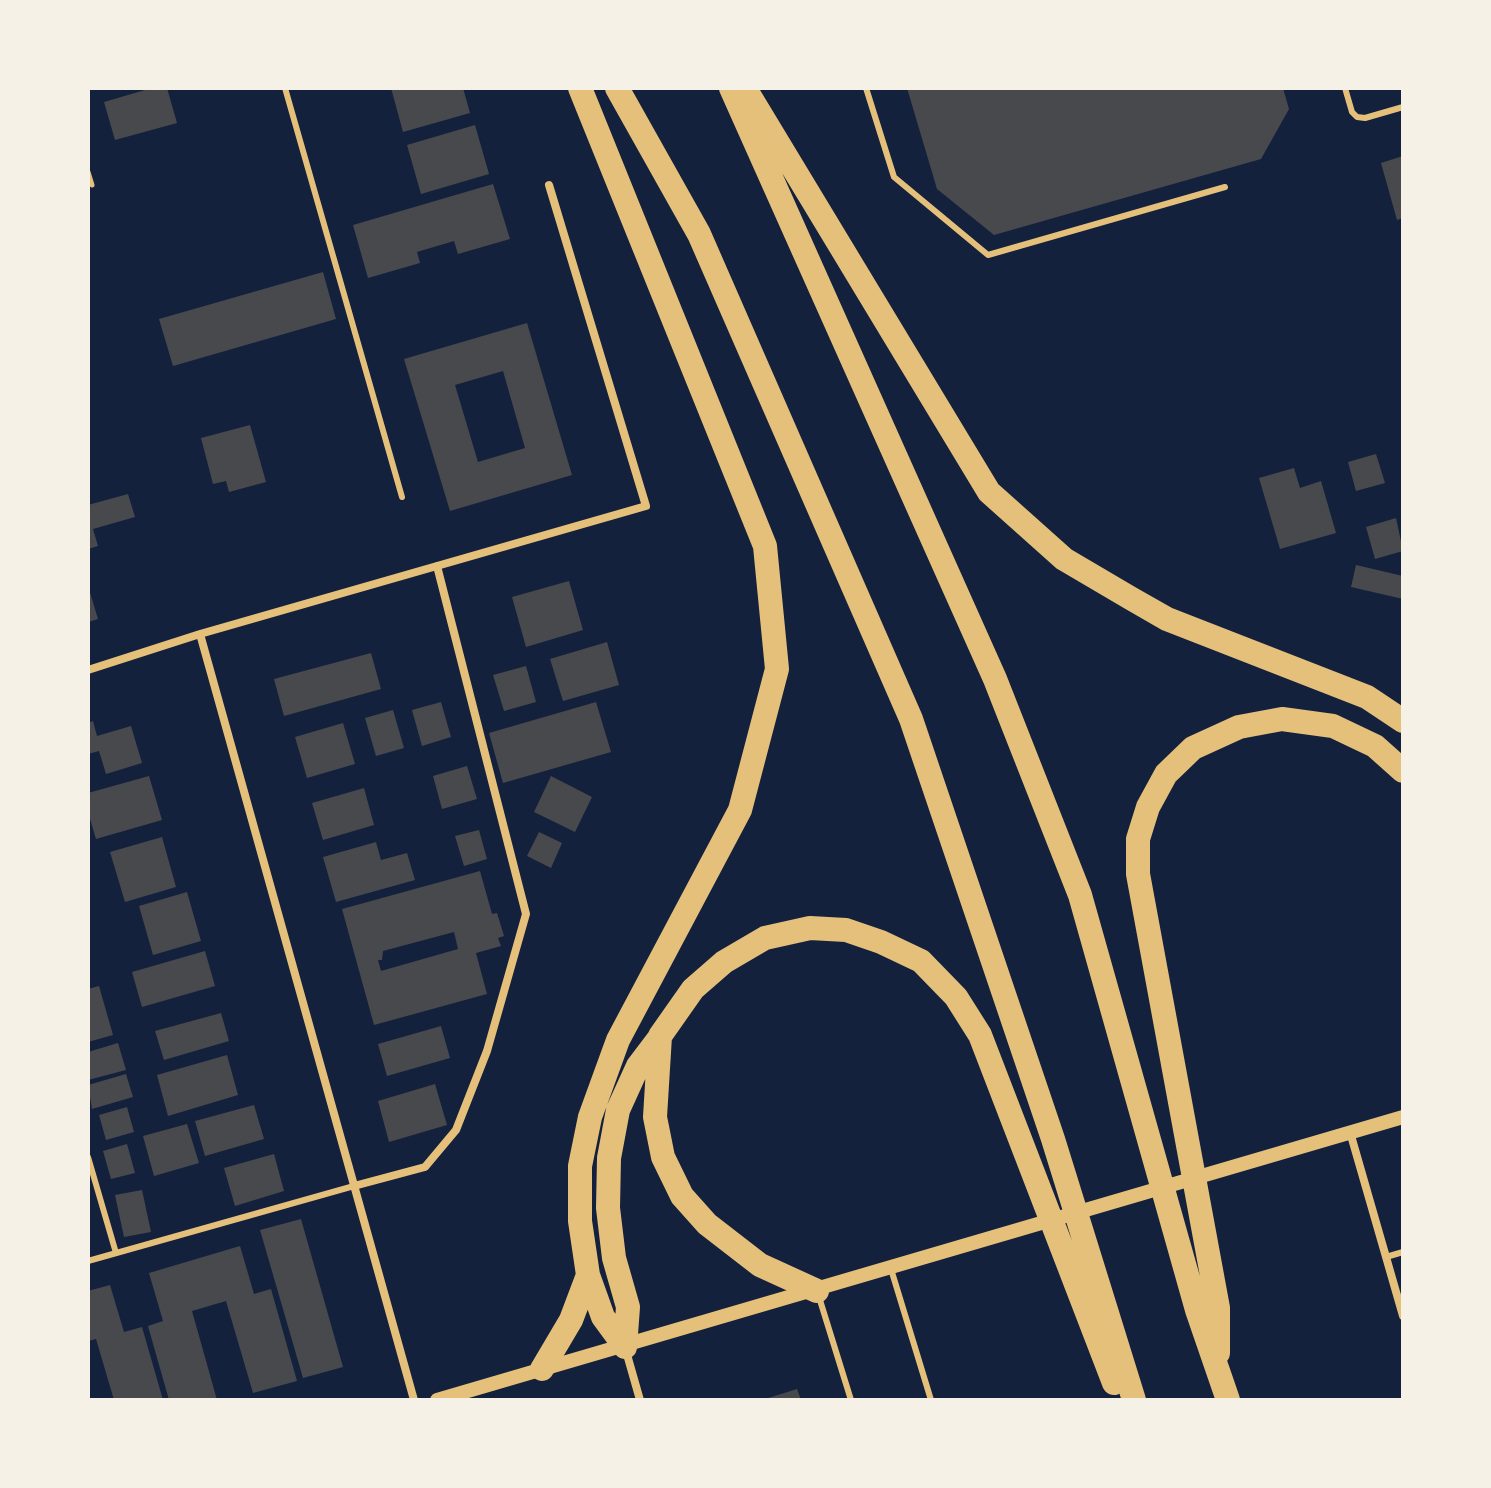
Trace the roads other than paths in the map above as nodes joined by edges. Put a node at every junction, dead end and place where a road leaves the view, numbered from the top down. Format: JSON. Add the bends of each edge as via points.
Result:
{"nodes":[{"id":1,"x":285,"y":88,"type":"edge"},
{"id":2,"x":580,"y":88,"type":"edge"},
{"id":3,"x":617,"y":88,"type":"edge"},
{"id":4,"x":731,"y":88,"type":"edge"},
{"id":5,"x":745,"y":88,"type":"edge"},
{"id":6,"x":866,"y":88,"type":"edge"},
{"id":7,"x":1345,"y":88,"type":"edge"},
{"id":8,"x":1403,"y":107,"type":"edge"},
{"id":9,"x":549,"y":185,"type":"dead end"},
{"id":10,"x":1225,"y":187,"type":"dead end"},
{"id":11,"x":402,"y":497,"type":"dead end"},
{"id":12,"x":437,"y":566,"type":"junction"},
{"id":13,"x":200,"y":634,"type":"junction"},
{"id":14,"x":88,"y":670,"type":"edge"},
{"id":15,"x":1403,"y":721,"type":"edge"},
{"id":16,"x":1403,"y":771,"type":"edge"},
{"id":17,"x":660,"y":1036,"type":"junction"},
{"id":18,"x":1403,"y":1117,"type":"edge"},
{"id":19,"x":1350,"y":1131,"type":"junction"},
{"id":20,"x":88,"y":1157,"type":"edge"},
{"id":21,"x":354,"y":1186,"type":"junction"},
{"id":22,"x":1403,"y":1252,"type":"edge"},
{"id":23,"x":116,"y":1253,"type":"junction"},
{"id":24,"x":1386,"y":1257,"type":"junction"},
{"id":25,"x":88,"y":1261,"type":"edge"},
{"id":26,"x":891,"y":1269,"type":"junction"},
{"id":27,"x":588,"y":1275,"type":"junction"},
{"id":28,"x":817,"y":1291,"type":"junction"},
{"id":29,"x":1208,"y":1309,"type":"junction"},
{"id":30,"x":1403,"y":1316,"type":"edge"},
{"id":31,"x":1105,"y":1337,"type":"junction"},
{"id":32,"x":625,"y":1347,"type":"junction"},
{"id":33,"x":542,"y":1369,"type":"junction"},
{"id":34,"x":414,"y":1400,"type":"edge"},
{"id":35,"x":437,"y":1400,"type":"edge"},
{"id":36,"x":640,"y":1400,"type":"edge"},
{"id":37,"x":851,"y":1400,"type":"edge"},
{"id":38,"x":931,"y":1400,"type":"edge"},
{"id":39,"x":1121,"y":1400,"type":"edge"},
{"id":40,"x":1134,"y":1400,"type":"edge"},
{"id":41,"x":1228,"y":1400,"type":"edge"}],
"edges":[{"from":1,"to":11,"type":"lane"},
{"from":2,"to":27,"type":"highway","via":[[765,546],[777,669],[740,810],[618,1040],[590,1117],[580,1166],[580,1221]]},
{"from":3,"to":31,"type":"highway","via":[[699,234],[911,719],[1053,1139]]},
{"from":4,"to":29,"type":"highway","via":[[995,679],[1080,895],[1146,1126]]},
{"from":5,"to":15,"type":"highway","via":[[989,492],[1064,559],[1143,606],[1367,697]]},
{"from":6,"to":10,"type":"lane","via":[[894,177],[988,255]]},
{"from":7,"to":8,"type":"lane","via":[[1357,117]]},
{"from":9,"to":12,"type":"street","via":[[646,506]]},
{"from":12,"to":13,"type":"street"},
{"from":12,"to":21,"type":"street","via":[[526,914],[487,1051],[456,1130],[425,1167]]},
{"from":13,"to":14,"type":"street"},
{"from":13,"to":21,"type":"street"},
{"from":16,"to":29,"type":"highway","via":[[1375,746],[1333,726],[1282,719],[1239,727],[1193,748],[1166,774],[1148,807],[1138,839],[1138,874],[1181,1109]]},
{"from":17,"to":28,"type":"highway","via":[[655,1117],[663,1157],[682,1196],[707,1224],[760,1265]]},
{"from":17,"to":31,"type":"highway","via":[[693,989],[724,962],[765,938],[810,928],[846,930],[921,961],[956,997],[980,1035]]},
{"from":17,"to":32,"type":"highway","via":[[638,1066],[618,1110],[609,1158],[614,1258],[628,1307]]},
{"from":18,"to":19,"type":"street"},
{"from":19,"to":24,"type":"street"},
{"from":19,"to":26,"type":"street"},
{"from":20,"to":23,"type":"lane"},
{"from":21,"to":23,"type":"lane"},
{"from":21,"to":34,"type":"street"},
{"from":22,"to":24,"type":"lane"},
{"from":23,"to":25,"type":"lane"},
{"from":24,"to":30,"type":"street"},
{"from":26,"to":28,"type":"street"},
{"from":26,"to":38,"type":"lane"},
{"from":27,"to":32,"type":"highway","via":[[603,1317]]},
{"from":27,"to":33,"type":"highway","via":[[571,1320]]},
{"from":28,"to":32,"type":"street"},
{"from":28,"to":37,"type":"lane"},
{"from":29,"to":41,"type":"highway"},
{"from":31,"to":39,"type":"highway"},
{"from":31,"to":40,"type":"highway"},
{"from":32,"to":33,"type":"street"},
{"from":32,"to":36,"type":"street"},
{"from":33,"to":35,"type":"street"}]}
